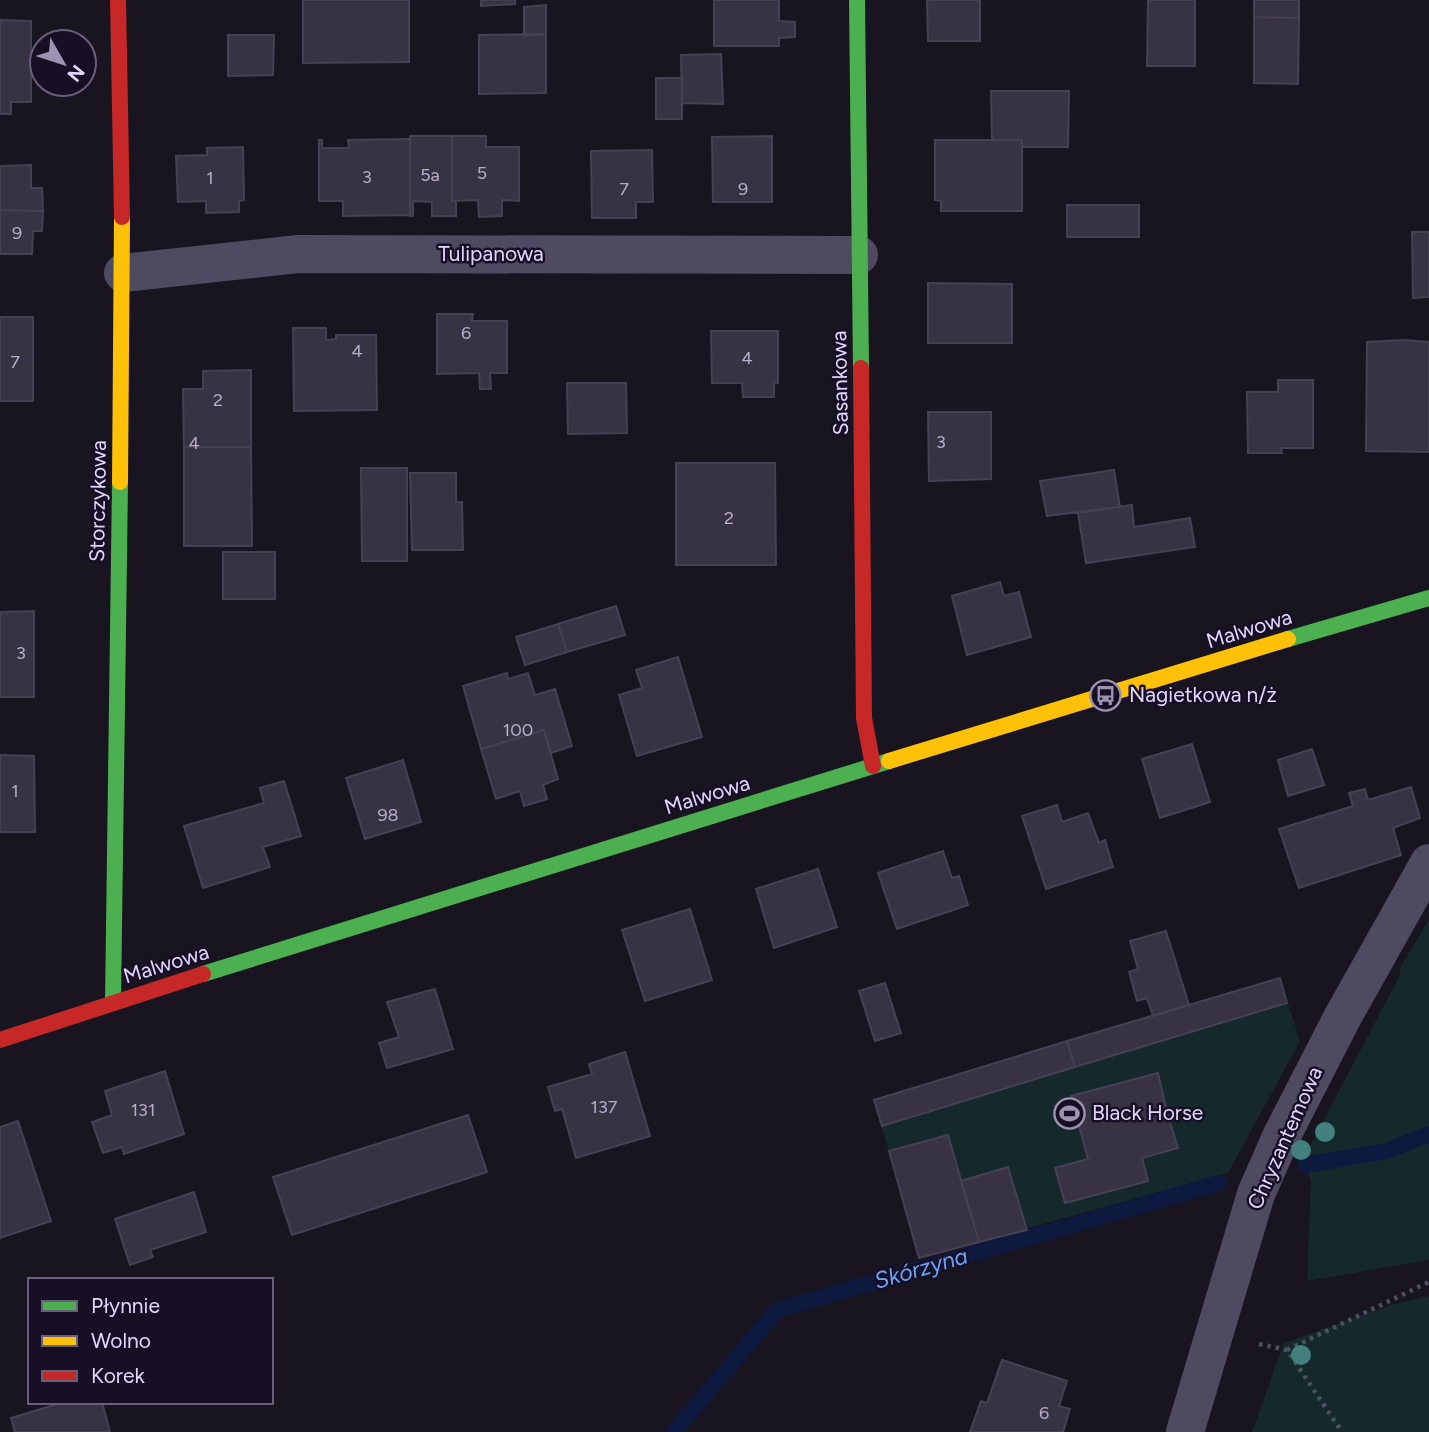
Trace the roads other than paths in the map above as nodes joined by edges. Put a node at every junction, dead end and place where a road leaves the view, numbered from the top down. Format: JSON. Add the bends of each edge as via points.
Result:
{"nodes":[{"id":1,"x":118,"y":0,"type":"edge"},
{"id":2,"x":857,"y":0,"type":"edge"},
{"id":3,"x":859,"y":255,"type":"junction"},
{"id":4,"x":123,"y":273,"type":"junction"},
{"id":5,"x":1429,"y":598,"type":"edge"},
{"id":6,"x":873,"y":766,"type":"junction"},
{"id":7,"x":1429,"y":863,"type":"edge"},
{"id":8,"x":113,"y":1002,"type":"junction"},
{"id":9,"x":0,"y":1040,"type":"edge"},
{"id":10,"x":1185,"y":1432,"type":"edge"}],
"edges":[{"from":1,"to":4,"type":"street","name":"Storczykowa"},
{"from":2,"to":3,"type":"street","name":"Sasankowa"},
{"from":3,"to":4,"type":"street","name":"Tulipanowa","via":[[298,254]]},
{"from":3,"to":6,"type":"street","name":"Sasankowa","via":[[864,718]]},
{"from":4,"to":8,"type":"street","name":"Storczykowa"},
{"from":5,"to":6,"type":"street","name":"Malwowa"},
{"from":6,"to":8,"type":"street","name":"Malwowa"},
{"from":7,"to":10,"type":"street","name":"Chryzantemowa","via":[[1342,1018],[1256,1194]]},
{"from":8,"to":9,"type":"street","name":"Malwowa"}]}
